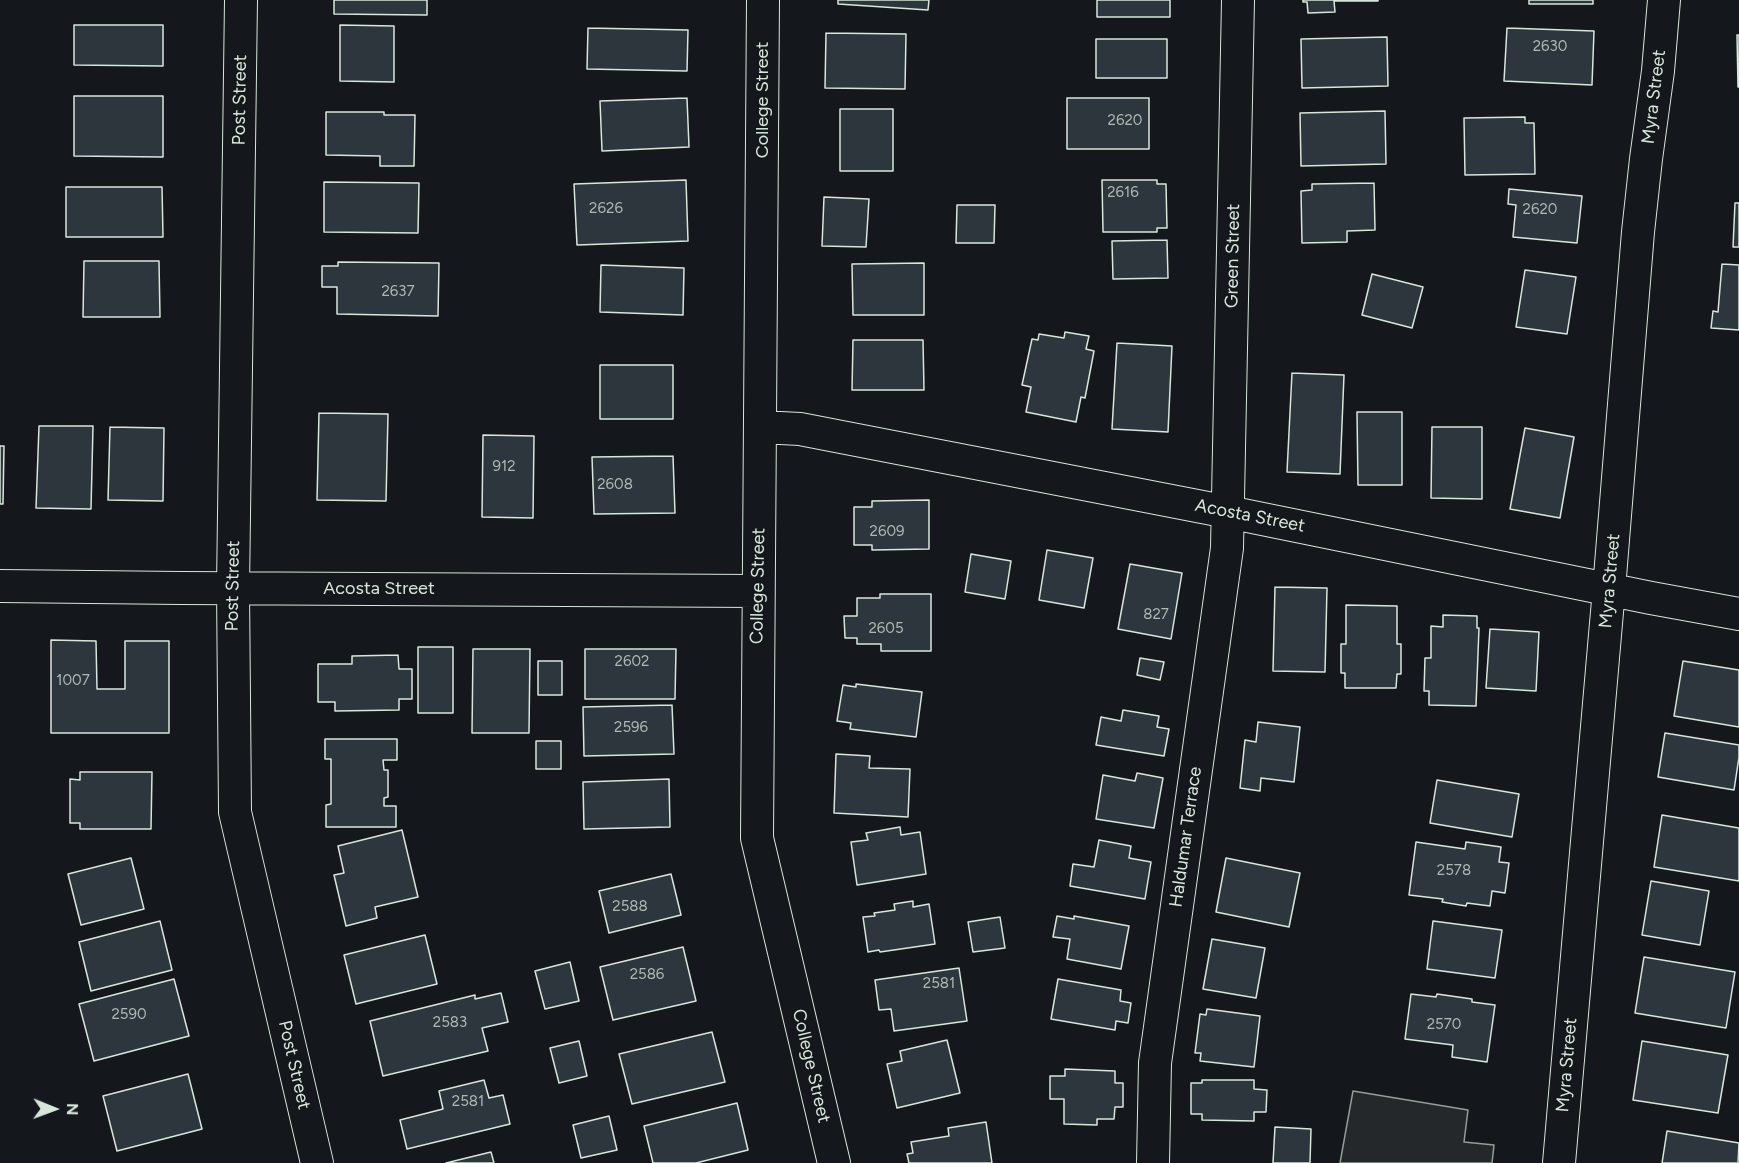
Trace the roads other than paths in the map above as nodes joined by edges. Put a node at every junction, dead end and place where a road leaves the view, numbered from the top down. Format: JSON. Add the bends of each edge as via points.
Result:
{"nodes":[{"id":1,"x":242,"y":0,"type":"edge"},
{"id":2,"x":763,"y":0,"type":"edge"},
{"id":3,"x":1238,"y":0,"type":"edge"},
{"id":4,"x":1664,"y":0,"type":"edge"},
{"id":5,"x":760,"y":427,"type":"junction"},
{"id":6,"x":1228,"y":512,"type":"junction"},
{"id":7,"x":0,"y":586,"type":"edge"},
{"id":8,"x":233,"y":588,"type":"junction"},
{"id":9,"x":1609,"y":589,"type":"junction"},
{"id":10,"x":758,"y":591,"type":"junction"},
{"id":11,"x":1739,"y":614,"type":"edge"},
{"id":12,"x":317,"y":1163,"type":"edge"},
{"id":13,"x":834,"y":1163,"type":"edge"},
{"id":14,"x":1153,"y":1163,"type":"edge"},
{"id":15,"x":1559,"y":1163,"type":"edge"}],
"edges":[{"from":1,"to":8,"type":"street","name":"Post Street"},
{"from":2,"to":5,"type":"street","name":"College Street"},
{"from":3,"to":6,"type":"street","name":"Green Street"},
{"from":4,"to":9,"type":"street","name":"Myra Street","via":[[1638,232]]},
{"from":5,"to":6,"type":"street","name":"Acosta Street","via":[[800,429]]},
{"from":5,"to":10,"type":"street","name":"College Street"},
{"from":6,"to":9,"type":"street","name":"Acosta Street"},
{"from":6,"to":14,"type":"street","name":"Haldumar Terrace","via":[[1227,548],[1155,1063]]},
{"from":7,"to":8,"type":"street","name":"Acosta Street"},
{"from":8,"to":10,"type":"street","name":"Acosta Street"},
{"from":8,"to":12,"type":"street","name":"Post Street","via":[[235,812]]},
{"from":9,"to":11,"type":"street","name":"Acosta Street"},
{"from":9,"to":15,"type":"street","name":"Myra Street"},
{"from":10,"to":13,"type":"street","name":"College Street","via":[[757,838]]}]}
